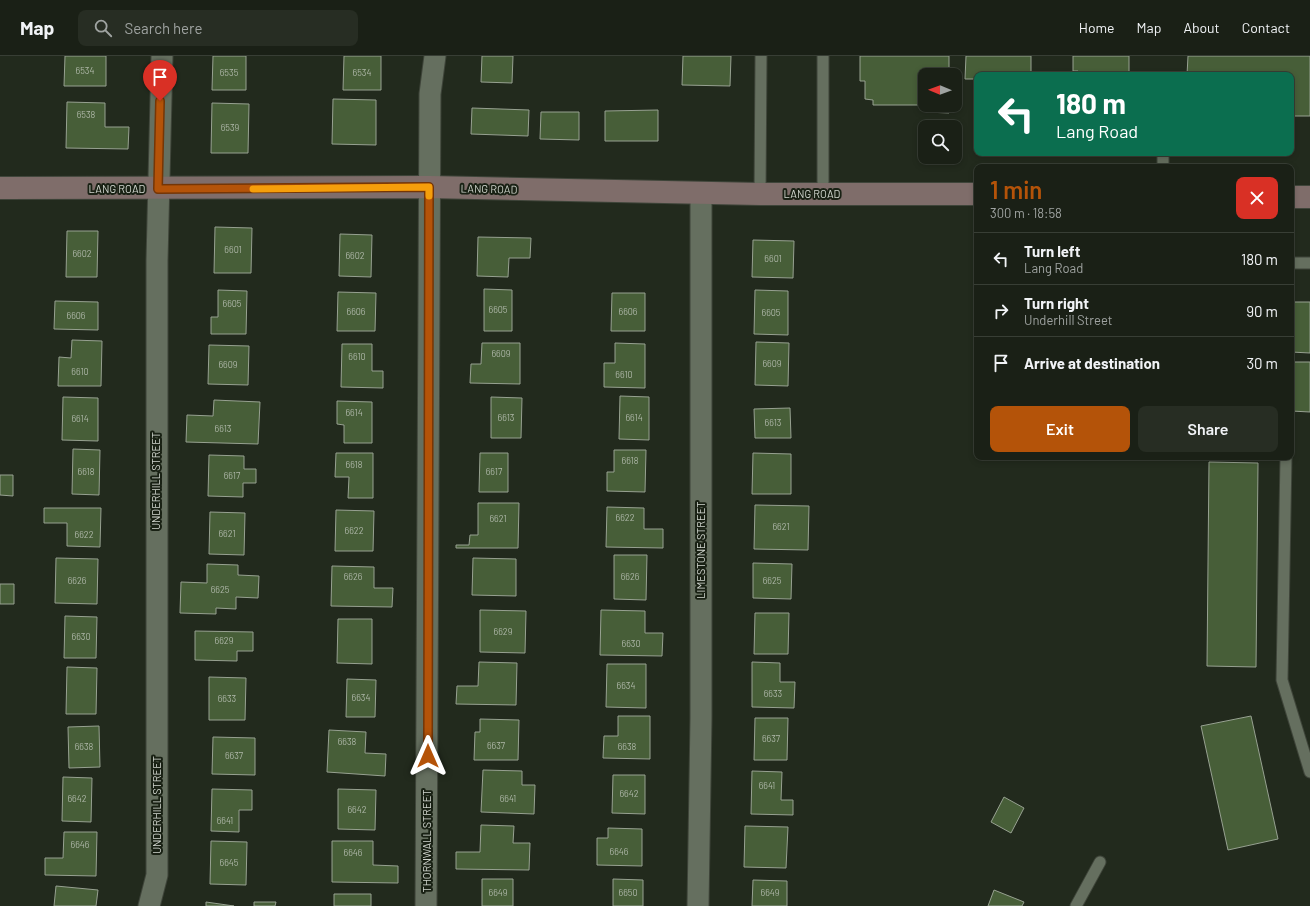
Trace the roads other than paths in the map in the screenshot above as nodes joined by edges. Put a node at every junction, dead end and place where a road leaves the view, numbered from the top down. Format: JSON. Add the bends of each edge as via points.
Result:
{"nodes":[{"id":1,"x":162,"y":56,"type":"edge"},
{"id":2,"x":435,"y":56,"type":"edge"},
{"id":3,"x":761,"y":56,"type":"edge"},
{"id":4,"x":823,"y":56,"type":"edge"},
{"id":5,"x":429,"y":187,"type":"junction"},
{"id":6,"x":0,"y":188,"type":"edge"},
{"id":7,"x":158,"y":189,"type":"junction"},
{"id":8,"x":701,"y":193,"type":"junction"},
{"id":9,"x":760,"y":194,"type":"junction"},
{"id":10,"x":823,"y":194,"type":"junction"},
{"id":11,"x":974,"y":194,"type":"edge"},
{"id":12,"x":1294,"y":197,"type":"edge"},
{"id":13,"x":1310,"y":197,"type":"edge"},
{"id":14,"x":1294,"y":263,"type":"edge"},
{"id":15,"x":1310,"y":263,"type":"edge"},
{"id":16,"x":1286,"y":460,"type":"edge"},
{"id":17,"x":1310,"y":772,"type":"edge"},
{"id":18,"x":1100,"y":862,"type":"dead end"},
{"id":19,"x":149,"y":906,"type":"edge"},
{"id":20,"x":426,"y":906,"type":"edge"},
{"id":21,"x":698,"y":906,"type":"edge"},
{"id":22,"x":1076,"y":906,"type":"edge"}],
"edges":[{"from":1,"to":7,"type":"street","name":"UNDERHILL STREET"},
{"from":2,"to":5,"type":"street","name":"THORNWALL STREET","via":[[430,94]]},
{"from":3,"to":9,"type":"lane"},
{"from":4,"to":10,"type":"lane"},
{"from":5,"to":7,"type":"street","name":"LANG ROAD"},
{"from":5,"to":8,"type":"street","name":"LANG ROAD"},
{"from":5,"to":20,"type":"street","name":"THORNWALL STREET"},
{"from":6,"to":7,"type":"street","name":"LANG ROAD"},
{"from":7,"to":19,"type":"street","name":"UNDERHILL STREET","via":[[157,875]]},
{"from":8,"to":9,"type":"street","name":"LANG ROAD"},
{"from":8,"to":21,"type":"street","name":"LIMESTONE STREET","via":[[701,718]]},
{"from":9,"to":10,"type":"street","name":"LANG ROAD"},
{"from":10,"to":11,"type":"street","name":"LANG ROAD"},
{"from":12,"to":13,"type":"street"},
{"from":14,"to":15,"type":"lane"},
{"from":16,"to":17,"type":"lane","via":[[1282,680]]},
{"from":18,"to":22,"type":"lane"}]}
